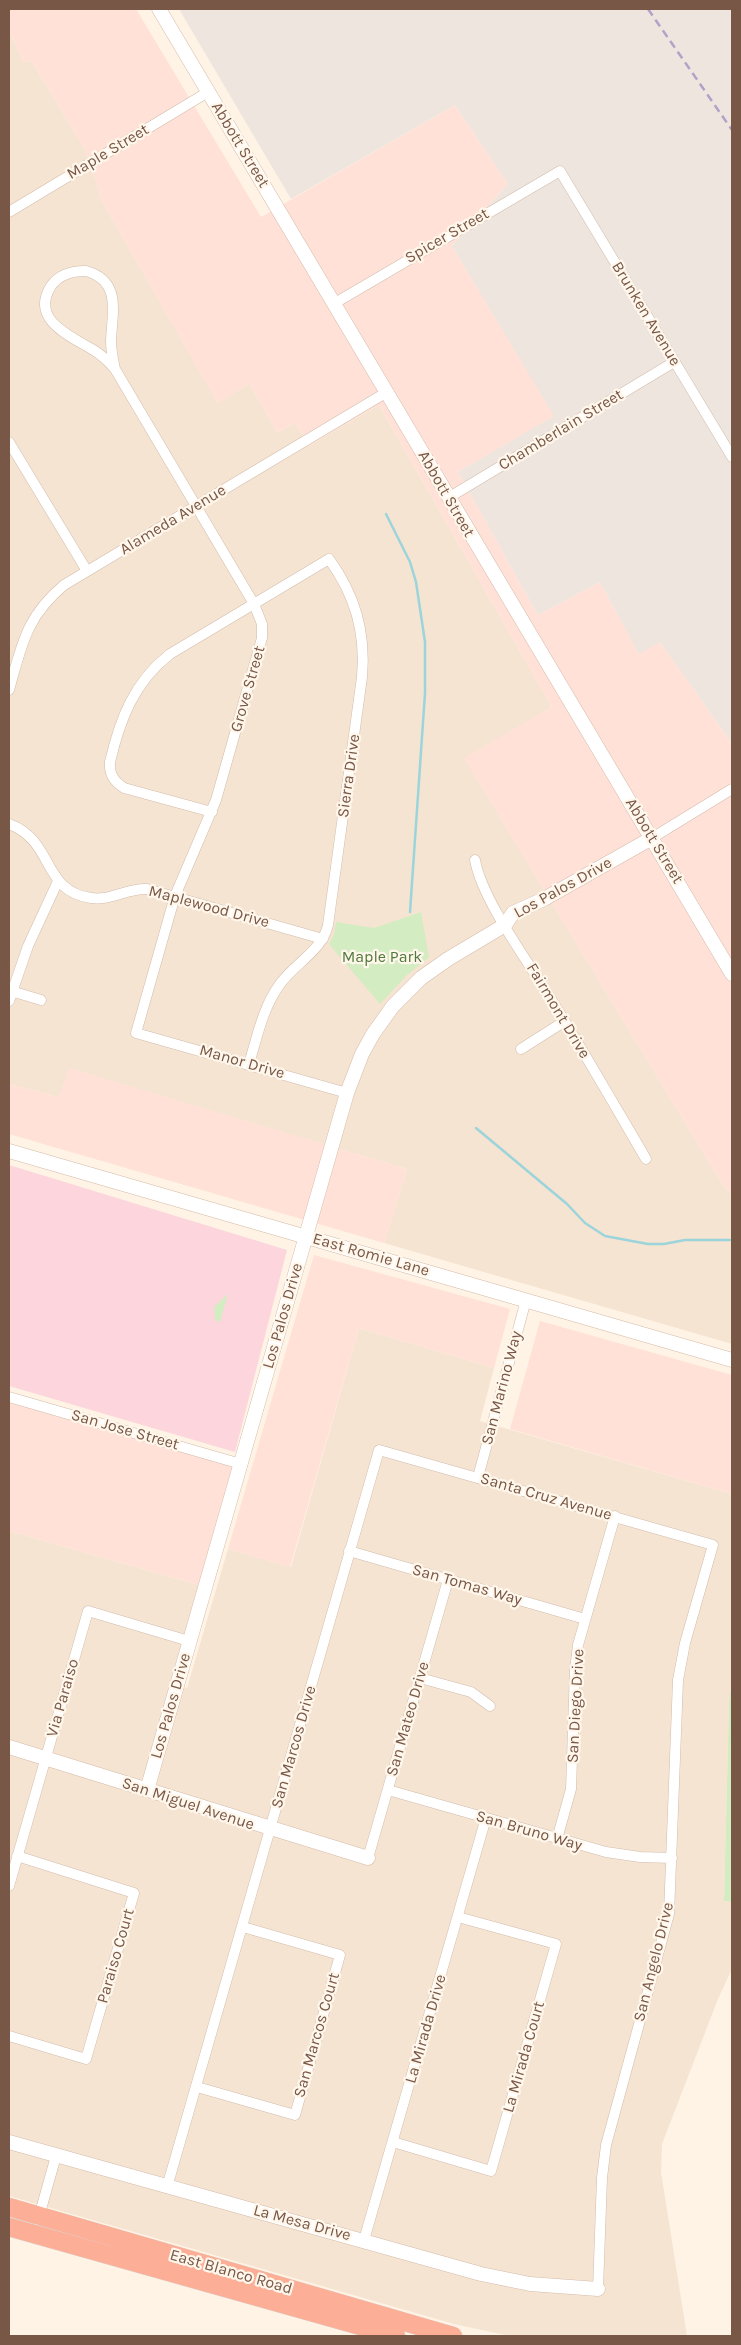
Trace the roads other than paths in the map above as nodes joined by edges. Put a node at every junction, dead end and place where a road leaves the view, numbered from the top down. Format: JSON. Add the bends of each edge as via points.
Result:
{"nodes":[{"id":1,"x":159,"y":10,"type":"edge"},
{"id":2,"x":208,"y":92,"type":"junction"},
{"id":3,"x":560,"y":171,"type":"joint"},
{"id":4,"x":9,"y":212,"type":"edge"},
{"id":5,"x":335,"y":303,"type":"junction"},
{"id":6,"x":111,"y":342,"type":"junction"},
{"id":7,"x":95,"y":351,"type":"junction"},
{"id":8,"x":674,"y":362,"type":"junction"},
{"id":9,"x":115,"y":369,"type":"junction"},
{"id":10,"x":387,"y":392,"type":"junction"},
{"id":11,"x":9,"y":442,"type":"edge"},
{"id":12,"x":12,"y":456,"type":"edge"},
{"id":13,"x":732,"y":457,"type":"edge"},
{"id":14,"x":448,"y":498,"type":"junction"},
{"id":15,"x":196,"y":506,"type":"junction"},
{"id":16,"x":87,"y":572,"type":"junction"},
{"id":17,"x":254,"y":604,"type":"junction"},
{"id":18,"x":9,"y":690,"type":"edge"},
{"id":19,"x":732,"y":789,"type":"edge"},
{"id":20,"x":212,"y":812,"type":"junction"},
{"id":21,"x":9,"y":824,"type":"edge"},
{"id":22,"x":652,"y":838,"type":"junction"},
{"id":23,"x":475,"y":860,"type":"dead end"},
{"id":24,"x":58,"y":881,"type":"junction"},
{"id":25,"x":175,"y":896,"type":"junction"},
{"id":26,"x":505,"y":925,"type":"junction"},
{"id":27,"x":323,"y":939,"type":"junction"},
{"id":28,"x":732,"y":974,"type":"edge"},
{"id":29,"x":10,"y":996,"type":"edge"},
{"id":30,"x":41,"y":1000,"type":"dead end"},
{"id":31,"x":565,"y":1021,"type":"junction"},
{"id":32,"x":136,"y":1032,"type":"joint"},
{"id":33,"x":521,"y":1049,"type":"dead end"},
{"id":34,"x":249,"y":1064,"type":"junction"},
{"id":35,"x":347,"y":1093,"type":"junction"},
{"id":36,"x":9,"y":1151,"type":"edge"},
{"id":37,"x":646,"y":1159,"type":"dead end"},
{"id":38,"x":306,"y":1236,"type":"junction"},
{"id":39,"x":526,"y":1300,"type":"junction"},
{"id":40,"x":732,"y":1360,"type":"edge"},
{"id":41,"x":9,"y":1397,"type":"edge"},
{"id":42,"x":379,"y":1450,"type":"joint"},
{"id":43,"x":241,"y":1464,"type":"junction"},
{"id":44,"x":478,"y":1477,"type":"junction"},
{"id":45,"x":614,"y":1516,"type":"junction"},
{"id":46,"x":713,"y":1546,"type":"joint"},
{"id":47,"x":349,"y":1551,"type":"junction"},
{"id":48,"x":448,"y":1580,"type":"junction"},
{"id":49,"x":585,"y":1619,"type":"junction"},
{"id":50,"x":189,"y":1641,"type":"junction"},
{"id":51,"x":420,"y":1678,"type":"junction"},
{"id":52,"x":490,"y":1706,"type":"dead end"},
{"id":53,"x":9,"y":1747,"type":"edge"},
{"id":54,"x":45,"y":1758,"type":"junction"},
{"id":55,"x":147,"y":1790,"type":"junction"},
{"id":56,"x":388,"y":1790,"type":"junction"},
{"id":57,"x":486,"y":1818,"type":"junction"},
{"id":58,"x":270,"y":1830,"type":"junction"},
{"id":59,"x":557,"y":1839,"type":"junction"},
{"id":60,"x":17,"y":1856,"type":"junction"},
{"id":61,"x":368,"y":1858,"type":"joint"},
{"id":62,"x":672,"y":1858,"type":"junction"},
{"id":63,"x":9,"y":1886,"type":"edge"},
{"id":64,"x":458,"y":1917,"type":"junction"},
{"id":65,"x":243,"y":1927,"type":"junction"},
{"id":66,"x":9,"y":2036,"type":"edge"},
{"id":67,"x":198,"y":2087,"type":"junction"},
{"id":68,"x":9,"y":2142,"type":"edge"},
{"id":69,"x":394,"y":2142,"type":"junction"},
{"id":70,"x":56,"y":2156,"type":"junction"},
{"id":71,"x":167,"y":2187,"type":"junction"},
{"id":72,"x":9,"y":2207,"type":"edge"},
{"id":73,"x":39,"y":2216,"type":"junction"},
{"id":74,"x":9,"y":2227,"type":"edge"},
{"id":75,"x":35,"y":2234,"type":"junction"},
{"id":76,"x":364,"y":2240,"type":"junction"},
{"id":77,"x":598,"y":2289,"type":"joint"},
{"id":78,"x":396,"y":2336,"type":"edge"},
{"id":79,"x":452,"y":2336,"type":"edge"}],
"edges":[{"from":1,"to":2,"type":"street","name":"Abbott Street"},
{"from":2,"to":4,"type":"street","name":"Maple Street"},
{"from":2,"to":5,"type":"street","name":"Abbott Street"},
{"from":3,"to":5,"type":"street","name":"Spicer Street"},
{"from":3,"to":8,"type":"street","name":"Brunken Avenue"},
{"from":5,"to":10,"type":"street","name":"Abbott Street"},
{"from":6,"to":7,"type":"street","via":[[106,350]]},
{"from":6,"to":7,"type":"street","name":"Grove Street","via":[[113,302],[108,286],[99,276],[86,271],[70,272],[56,280],[48,293],[48,316],[60,330]]},
{"from":6,"to":9,"type":"street","name":"Grove Street"},
{"from":7,"to":9,"type":"street","name":"Grove Street"},
{"from":8,"to":13,"type":"street","name":"Brunken Avenue"},
{"from":8,"to":14,"type":"street","name":"Chamberlain Street"},
{"from":9,"to":15,"type":"street","name":"Grove Street"},
{"from":10,"to":14,"type":"street","name":"Abbott Street"},
{"from":10,"to":15,"type":"street","name":"Alameda Avenue"},
{"from":11,"to":12,"type":"street"},
{"from":12,"to":16,"type":"street"},
{"from":14,"to":22,"type":"street","name":"Abbott Street"},
{"from":15,"to":16,"type":"street","name":"Alameda Avenue"},
{"from":15,"to":17,"type":"street","name":"Grove Street"},
{"from":16,"to":18,"type":"street","name":"Alameda Avenue","via":[[58,590],[36,614],[24,639]]},
{"from":17,"to":20,"type":"street","name":"Grove Street","via":[[262,624],[262,638]]},
{"from":17,"to":20,"type":"street","via":[[170,654],[149,673],[127,708],[110,762],[111,776],[124,788]]},
{"from":17,"to":27,"type":"street","name":"Sierra Drive","via":[[329,559],[356,606],[363,634],[362,677],[328,924]]},
{"from":19,"to":22,"type":"street"},
{"from":20,"to":25,"type":"street","name":"Grove Street"},
{"from":21,"to":24,"type":"street","name":"Maplewood Drive","via":[[37,844]]},
{"from":22,"to":26,"type":"street","name":"Los Palos Drive","via":[[513,913]]},
{"from":22,"to":28,"type":"street","name":"Abbott Street"},
{"from":23,"to":26,"type":"street","name":"Fairmont Drive","via":[[478,876]]},
{"from":24,"to":25,"type":"street","name":"Maplewood Drive","via":[[72,892],[90,898],[106,898],[140,889]]},
{"from":24,"to":29,"type":"street","via":[[28,946]]},
{"from":25,"to":27,"type":"street","name":"Maplewood Drive"},
{"from":25,"to":32,"type":"street","name":"Grove Street"},
{"from":26,"to":31,"type":"street","name":"Fairmont Drive"},
{"from":26,"to":35,"type":"street","name":"Los Palos Drive","via":[[433,969],[397,1002],[362,1054]]},
{"from":27,"to":34,"type":"street","name":"Sierra Drive","via":[[279,985],[265,1011]]},
{"from":29,"to":30,"type":"street"},
{"from":31,"to":33,"type":"street"},
{"from":31,"to":37,"type":"street","name":"Fairmont Drive"},
{"from":32,"to":34,"type":"street","name":"Manor Drive"},
{"from":34,"to":35,"type":"street","name":"Manor Drive"},
{"from":35,"to":38,"type":"street","name":"Los Palos Drive"},
{"from":36,"to":38,"type":"street","name":"East Romie Lane"},
{"from":38,"to":39,"type":"street","name":"East Romie Lane"},
{"from":38,"to":43,"type":"street","name":"Los Palos Drive"},
{"from":39,"to":40,"type":"street","name":"East Romie Lane"},
{"from":39,"to":44,"type":"street","name":"San Marino Way"},
{"from":41,"to":43,"type":"street","name":"San Jose Street"},
{"from":42,"to":44,"type":"street","name":"Santa Cruz Avenue"},
{"from":42,"to":47,"type":"street","name":"San Marcos Drive"},
{"from":43,"to":50,"type":"street","name":"Los Palos Drive"},
{"from":44,"to":45,"type":"street","name":"Santa Cruz Avenue"},
{"from":45,"to":46,"type":"street","name":"Santa Cruz Avenue"},
{"from":45,"to":49,"type":"street","name":"San Diego Drive"},
{"from":46,"to":62,"type":"street","name":"San Angelo Drive","via":[[685,1643],[678,1680]]},
{"from":47,"to":48,"type":"street","name":"San Tomas Way"},
{"from":47,"to":58,"type":"street","name":"San Marcos Drive"},
{"from":48,"to":49,"type":"street","name":"San Tomas Way"},
{"from":48,"to":51,"type":"street","name":"San Mateo Drive"},
{"from":49,"to":59,"type":"street","name":"San Diego Drive","via":[[575,1670],[571,1789]]},
{"from":50,"to":54,"type":"street","name":"Via Paraiso","via":[[88,1611]]},
{"from":50,"to":55,"type":"street","name":"Los Palos Drive"},
{"from":51,"to":52,"type":"street","via":[[471,1692]]},
{"from":51,"to":56,"type":"street","name":"San Mateo Drive"},
{"from":53,"to":54,"type":"street","name":"San Miguel Avenue"},
{"from":54,"to":55,"type":"street","name":"San Miguel Avenue"},
{"from":54,"to":60,"type":"street","name":"Via Paraiso"},
{"from":55,"to":58,"type":"street","name":"San Miguel Avenue"},
{"from":56,"to":57,"type":"street","name":"San Bruno Way"},
{"from":56,"to":61,"type":"street","name":"San Mateo Drive"},
{"from":57,"to":59,"type":"street","name":"San Bruno Way"},
{"from":57,"to":64,"type":"street","name":"La Mirada Drive"},
{"from":58,"to":61,"type":"street","name":"San Miguel Avenue"},
{"from":58,"to":65,"type":"street","name":"San Marcos Drive"},
{"from":59,"to":62,"type":"street","name":"San Bruno Way","via":[[624,1855]]},
{"from":60,"to":63,"type":"street","name":"Via Paraiso"},
{"from":60,"to":66,"type":"street","name":"Paraiso Court","via":[[134,1893],[86,2059]]},
{"from":62,"to":77,"type":"street","name":"San Angelo Drive","via":[[670,1902],[664,1935],[606,2145]]},
{"from":64,"to":69,"type":"street","name":"La Mirada Drive"},
{"from":64,"to":69,"type":"street","name":"La Mirada Court","via":[[556,1944],[491,2171]]},
{"from":65,"to":67,"type":"street","name":"San Marcos Drive"},
{"from":65,"to":67,"type":"street","name":"San Marcos Court","via":[[340,1956],[295,2115]]},
{"from":67,"to":71,"type":"street","name":"San Marcos Drive"},
{"from":68,"to":70,"type":"street","name":"La Mesa Drive"},
{"from":69,"to":76,"type":"street","name":"La Mirada Drive"},
{"from":70,"to":71,"type":"street","name":"La Mesa Drive"},
{"from":70,"to":73,"type":"street"},
{"from":71,"to":76,"type":"street","name":"La Mesa Drive"},
{"from":72,"to":73,"type":"highway","name":"East Blanco Road"},
{"from":73,"to":75,"type":"street"},
{"from":73,"to":79,"type":"highway","name":"East Blanco Road"},
{"from":74,"to":75,"type":"highway","name":"East Blanco Road"},
{"from":75,"to":78,"type":"highway","name":"East Blanco Road"},
{"from":76,"to":77,"type":"street","name":"La Mesa Drive","via":[[505,2279]]}]}
